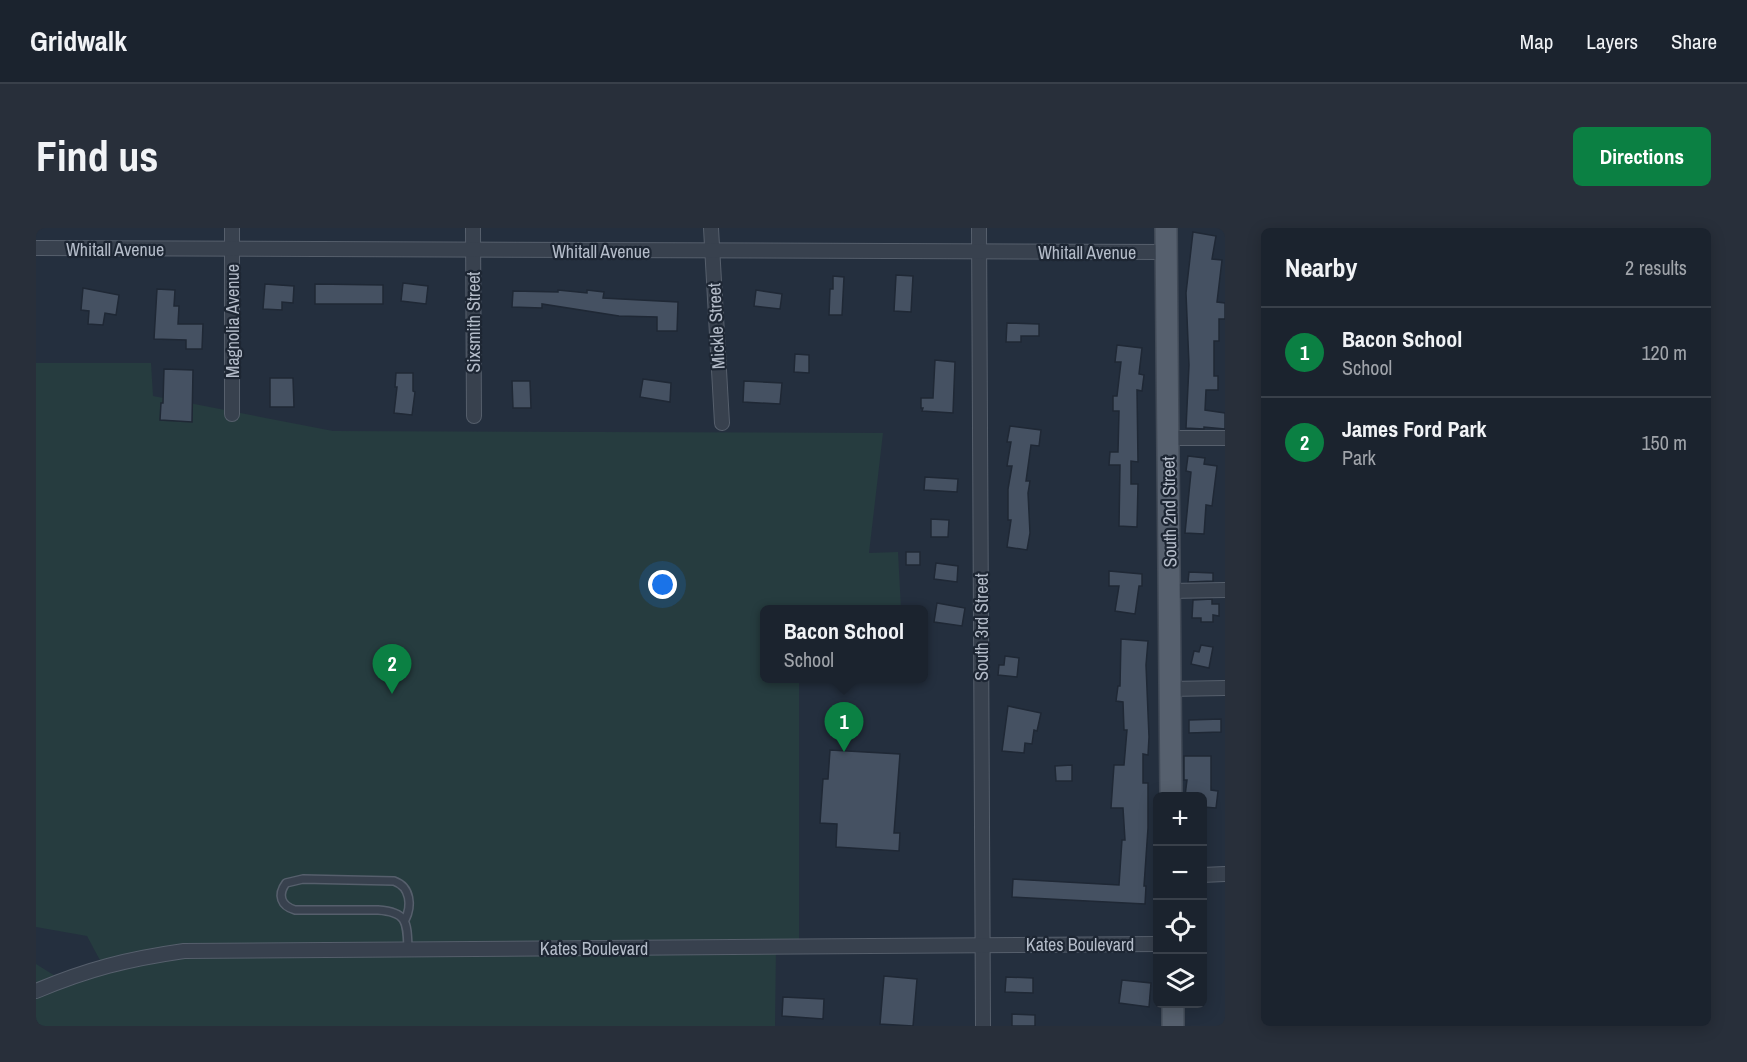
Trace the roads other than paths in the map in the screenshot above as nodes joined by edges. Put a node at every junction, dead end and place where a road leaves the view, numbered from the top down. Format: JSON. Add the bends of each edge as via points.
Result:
{"nodes":[{"id":1,"x":232,"y":228,"type":"edge"},
{"id":2,"x":473,"y":228,"type":"edge"},
{"id":3,"x":711,"y":228,"type":"edge"},
{"id":4,"x":979,"y":228,"type":"edge"},
{"id":5,"x":1166,"y":228,"type":"edge"},
{"id":6,"x":36,"y":248,"type":"edge"},
{"id":7,"x":232,"y":249,"type":"junction"},
{"id":8,"x":473,"y":250,"type":"junction"},
{"id":9,"x":712,"y":251,"type":"junction"},
{"id":10,"x":979,"y":251,"type":"junction"},
{"id":11,"x":1166,"y":252,"type":"junction"},
{"id":12,"x":232,"y":414,"type":"dead end"},
{"id":13,"x":474,"y":416,"type":"dead end"},
{"id":14,"x":722,"y":423,"type":"dead end"},
{"id":15,"x":1168,"y":438,"type":"junction"},
{"id":16,"x":1225,"y":438,"type":"edge"},
{"id":17,"x":1225,"y":590,"type":"edge"},
{"id":18,"x":1170,"y":591,"type":"junction"},
{"id":19,"x":1225,"y":688,"type":"edge"},
{"id":20,"x":1169,"y":689,"type":"junction"},
{"id":21,"x":1171,"y":792,"type":"edge"},
{"id":22,"x":1225,"y":874,"type":"edge"},
{"id":23,"x":1207,"y":875,"type":"edge"},
{"id":24,"x":405,"y":920,"type":"junction"},
{"id":25,"x":1153,"y":944,"type":"edge"},
{"id":26,"x":983,"y":945,"type":"junction"},
{"id":27,"x":408,"y":949,"type":"junction"},
{"id":28,"x":36,"y":991,"type":"edge"},
{"id":29,"x":1173,"y":1008,"type":"edge"},
{"id":30,"x":983,"y":1026,"type":"edge"},
{"id":31,"x":1173,"y":1026,"type":"edge"}],
"edges":[{"from":1,"to":7,"type":"street","name":"Magnolia Avenue"},
{"from":2,"to":8,"type":"street","name":"Sixsmith Street"},
{"from":3,"to":9,"type":"street","name":"Mickle Street"},
{"from":4,"to":10,"type":"street","name":"South 3rd Street"},
{"from":5,"to":11,"type":"main road","name":"South 2nd Street"},
{"from":6,"to":7,"type":"street","name":"Whitall Avenue"},
{"from":7,"to":8,"type":"street","name":"Whitall Avenue"},
{"from":7,"to":12,"type":"street","name":"Magnolia Avenue"},
{"from":8,"to":9,"type":"street","name":"Whitall Avenue"},
{"from":8,"to":13,"type":"street","name":"Sixsmith Street"},
{"from":9,"to":10,"type":"street","name":"Whitall Avenue"},
{"from":9,"to":14,"type":"street","name":"Mickle Street"},
{"from":10,"to":11,"type":"street","name":"Whitall Avenue"},
{"from":10,"to":26,"type":"street","name":"South 3rd Street"},
{"from":11,"to":15,"type":"main road","name":"South 2nd Street"},
{"from":15,"to":16,"type":"street"},
{"from":15,"to":18,"type":"main road","name":"South 2nd Street"},
{"from":17,"to":18,"type":"street"},
{"from":18,"to":20,"type":"main road","name":"South 2nd Street"},
{"from":19,"to":20,"type":"street"},
{"from":20,"to":21,"type":"main road","name":"South 2nd Street"},
{"from":22,"to":23,"type":"street"},
{"from":24,"to":24,"type":"lane","via":[[387,910],[295,910],[282,903],[280,896],[286,883],[303,879],[394,881],[401,883],[409,897]]},
{"from":24,"to":27,"type":"lane"},
{"from":25,"to":26,"type":"street","name":"Kates Boulevard"},
{"from":26,"to":27,"type":"street","name":"Kates Boulevard"},
{"from":26,"to":30,"type":"street","name":"South 3rd Street"},
{"from":27,"to":28,"type":"street","name":"Kates Boulevard","via":[[184,951],[115,963]]},
{"from":29,"to":31,"type":"main road"}]}
